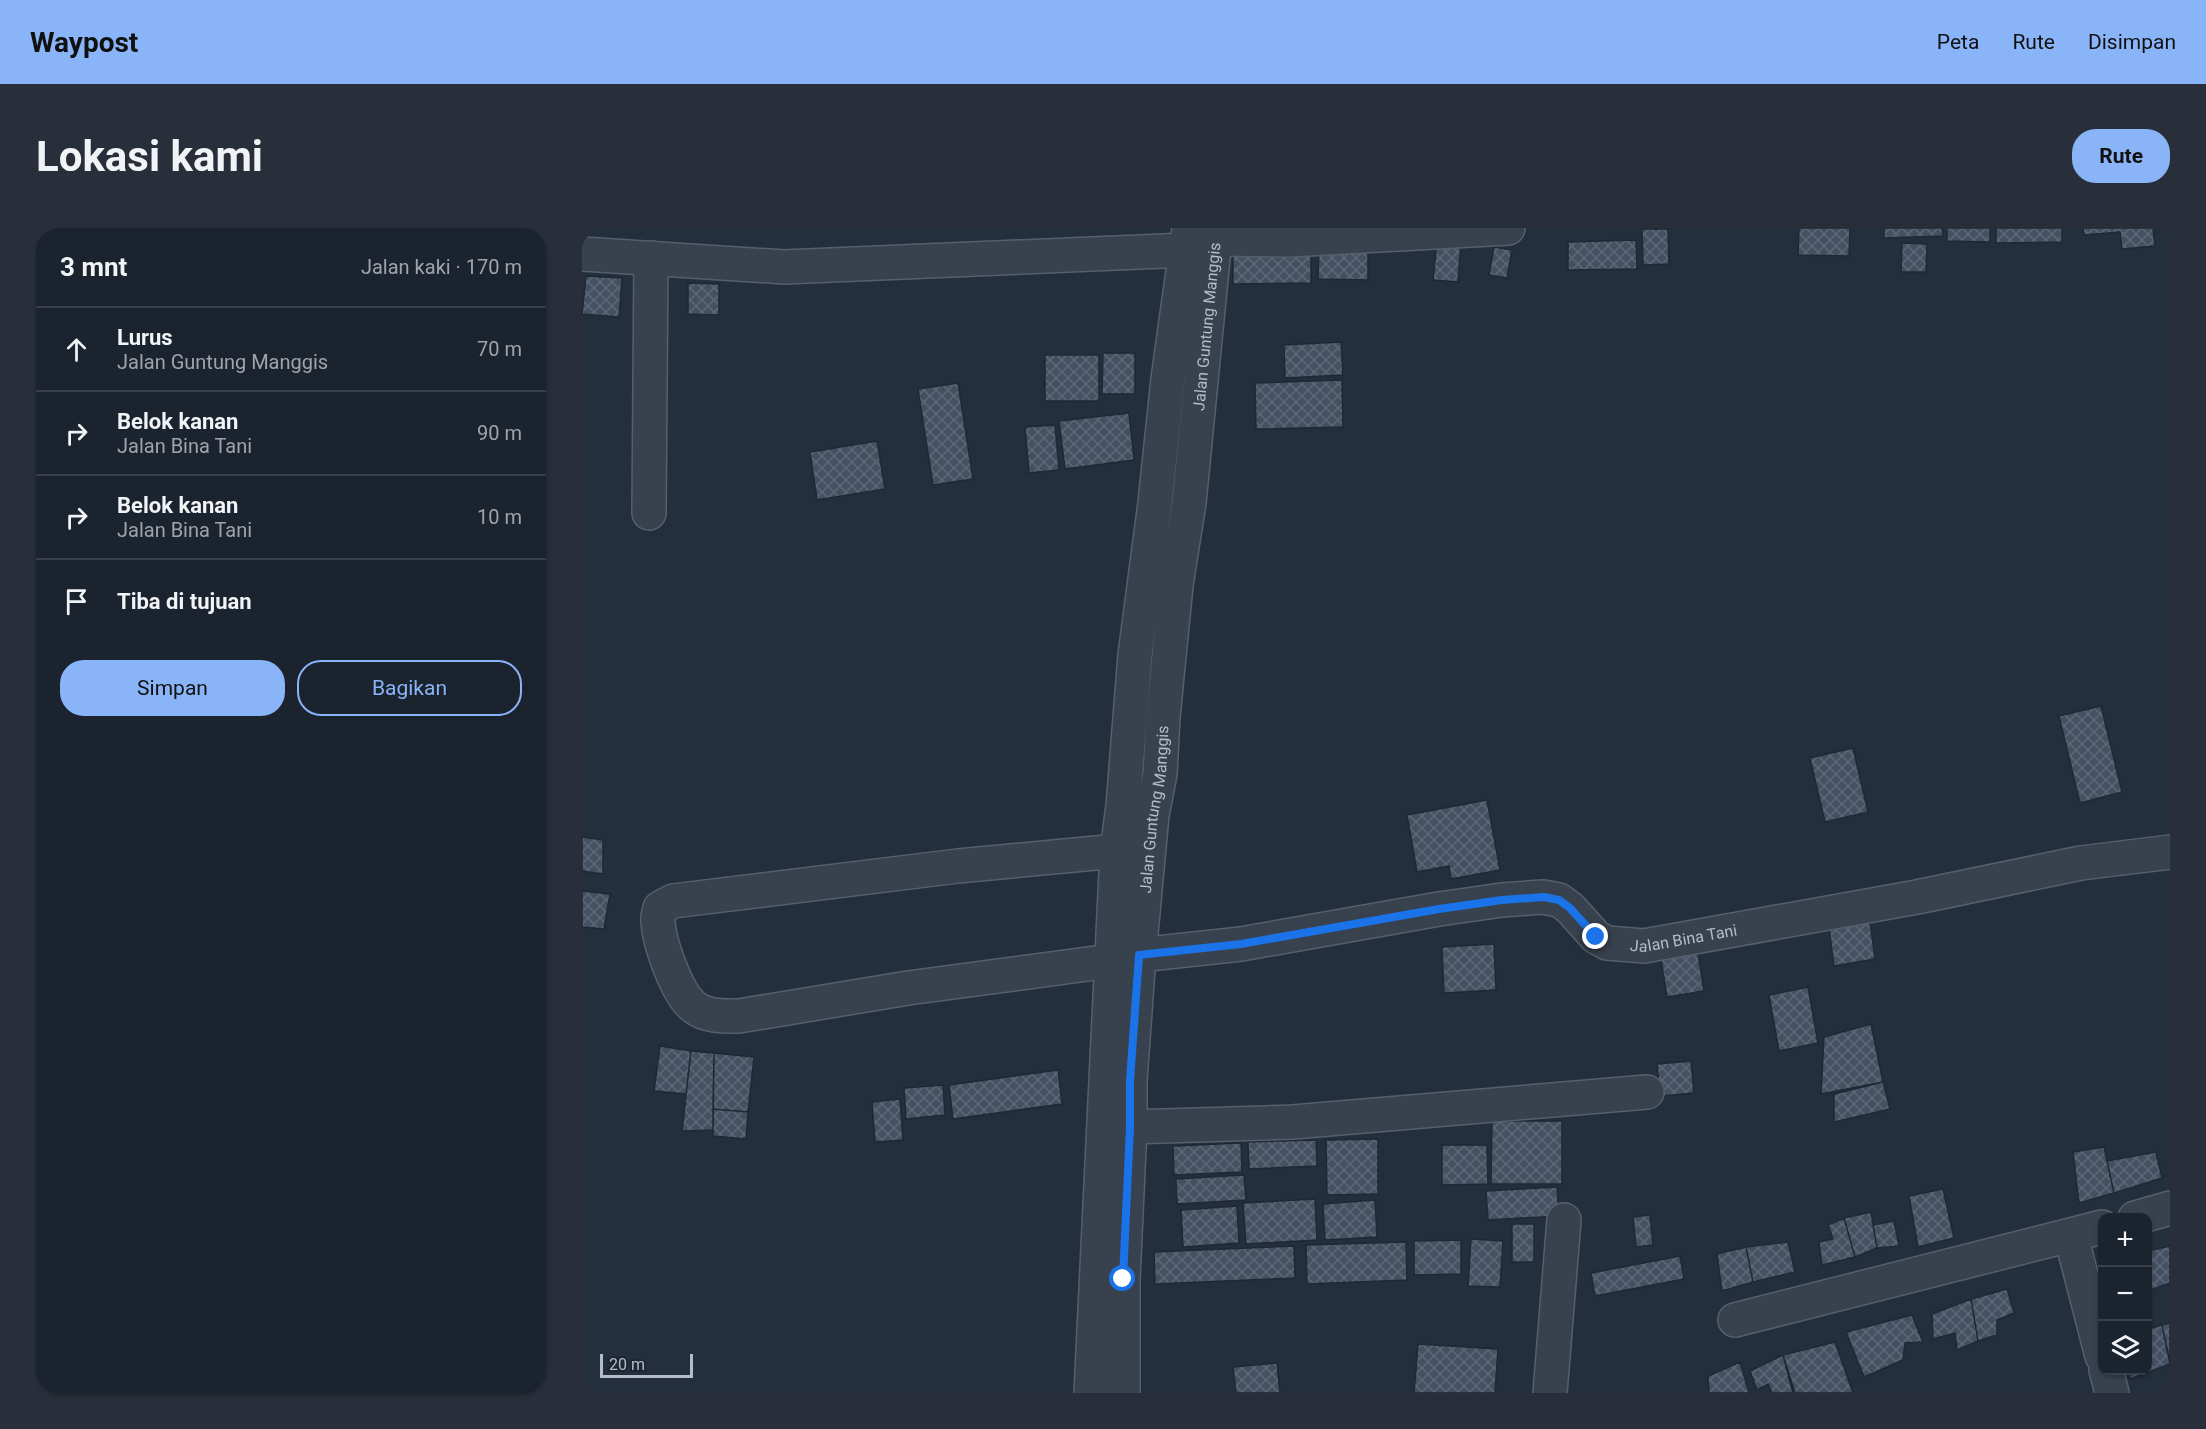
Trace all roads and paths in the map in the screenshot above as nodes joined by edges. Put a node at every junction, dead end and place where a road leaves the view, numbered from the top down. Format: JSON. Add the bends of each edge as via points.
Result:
{"nodes":[{"id":1,"x":1508,"y":228,"type":"edge"},
{"id":2,"x":1202,"y":236,"type":"edge"},
{"id":3,"x":582,"y":254,"type":"edge"},
{"id":4,"x":651,"y":258,"type":"junction"},
{"id":5,"x":649,"y":513,"type":"dead end"},
{"id":6,"x":1117,"y":851,"type":"junction"},
{"id":7,"x":2170,"y":852,"type":"edge"},
{"id":8,"x":1125,"y":958,"type":"junction"},
{"id":9,"x":1647,"y":1092,"type":"dead end"},
{"id":10,"x":1130,"y":1127,"type":"junction"},
{"id":11,"x":2170,"y":1208,"type":"edge"},
{"id":12,"x":2152,"y":1213,"type":"edge"},
{"id":13,"x":1564,"y":1220,"type":"dead end"},
{"id":14,"x":2098,"y":1228,"type":"edge"},
{"id":15,"x":2071,"y":1236,"type":"junction"},
{"id":16,"x":1735,"y":1320,"type":"dead end"},
{"id":17,"x":2098,"y":1337,"type":"edge"},
{"id":18,"x":2107,"y":1375,"type":"edge"},
{"id":19,"x":1091,"y":1393,"type":"edge"},
{"id":20,"x":1123,"y":1393,"type":"edge"},
{"id":21,"x":1550,"y":1393,"type":"edge"},
{"id":22,"x":2112,"y":1393,"type":"edge"}],
"edges":[{"from":1,"to":2,"type":"street","via":[[1289,240]]},
{"from":2,"to":4,"type":"street","via":[[784,267]]},
{"from":2,"to":6,"type":"street","name":"Jalan Guntung Manggis","via":[[1168,379],[1135,655]]},
{"from":2,"to":8,"type":"street","name":"Jalan Guntung Manggis","via":[[1189,503],[1175,597],[1160,774]]},
{"from":3,"to":4,"type":"street"},
{"from":4,"to":5,"type":"street"},
{"from":6,"to":8,"type":"street","name":"Jalan Guntung Manggis"},
{"from":6,"to":8,"type":"street","name":"Jalan Bina Tani","via":[[947,867],[673,901],[660,908],[657,920],[682,995],[695,1008],[713,1016],[740,1016]]},
{"from":7,"to":8,"type":"street","name":"Jalan Bina Tani","via":[[2081,863],[1644,946],[1607,943],[1596,937],[1565,904],[1544,897],[1439,909],[1241,944]]},
{"from":8,"to":10,"type":"street","name":"Jalan Guntung Manggis"},
{"from":8,"to":19,"type":"street","name":"Jalan Guntung Manggis"},
{"from":9,"to":10,"type":"street","via":[[1293,1122]]},
{"from":10,"to":20,"type":"street","name":"Jalan Guntung Manggis"},
{"from":11,"to":12,"type":"street"},
{"from":13,"to":21,"type":"street"},
{"from":14,"to":15,"type":"street"},
{"from":15,"to":16,"type":"street"},
{"from":15,"to":17,"type":"street"},
{"from":18,"to":22,"type":"street"}]}
